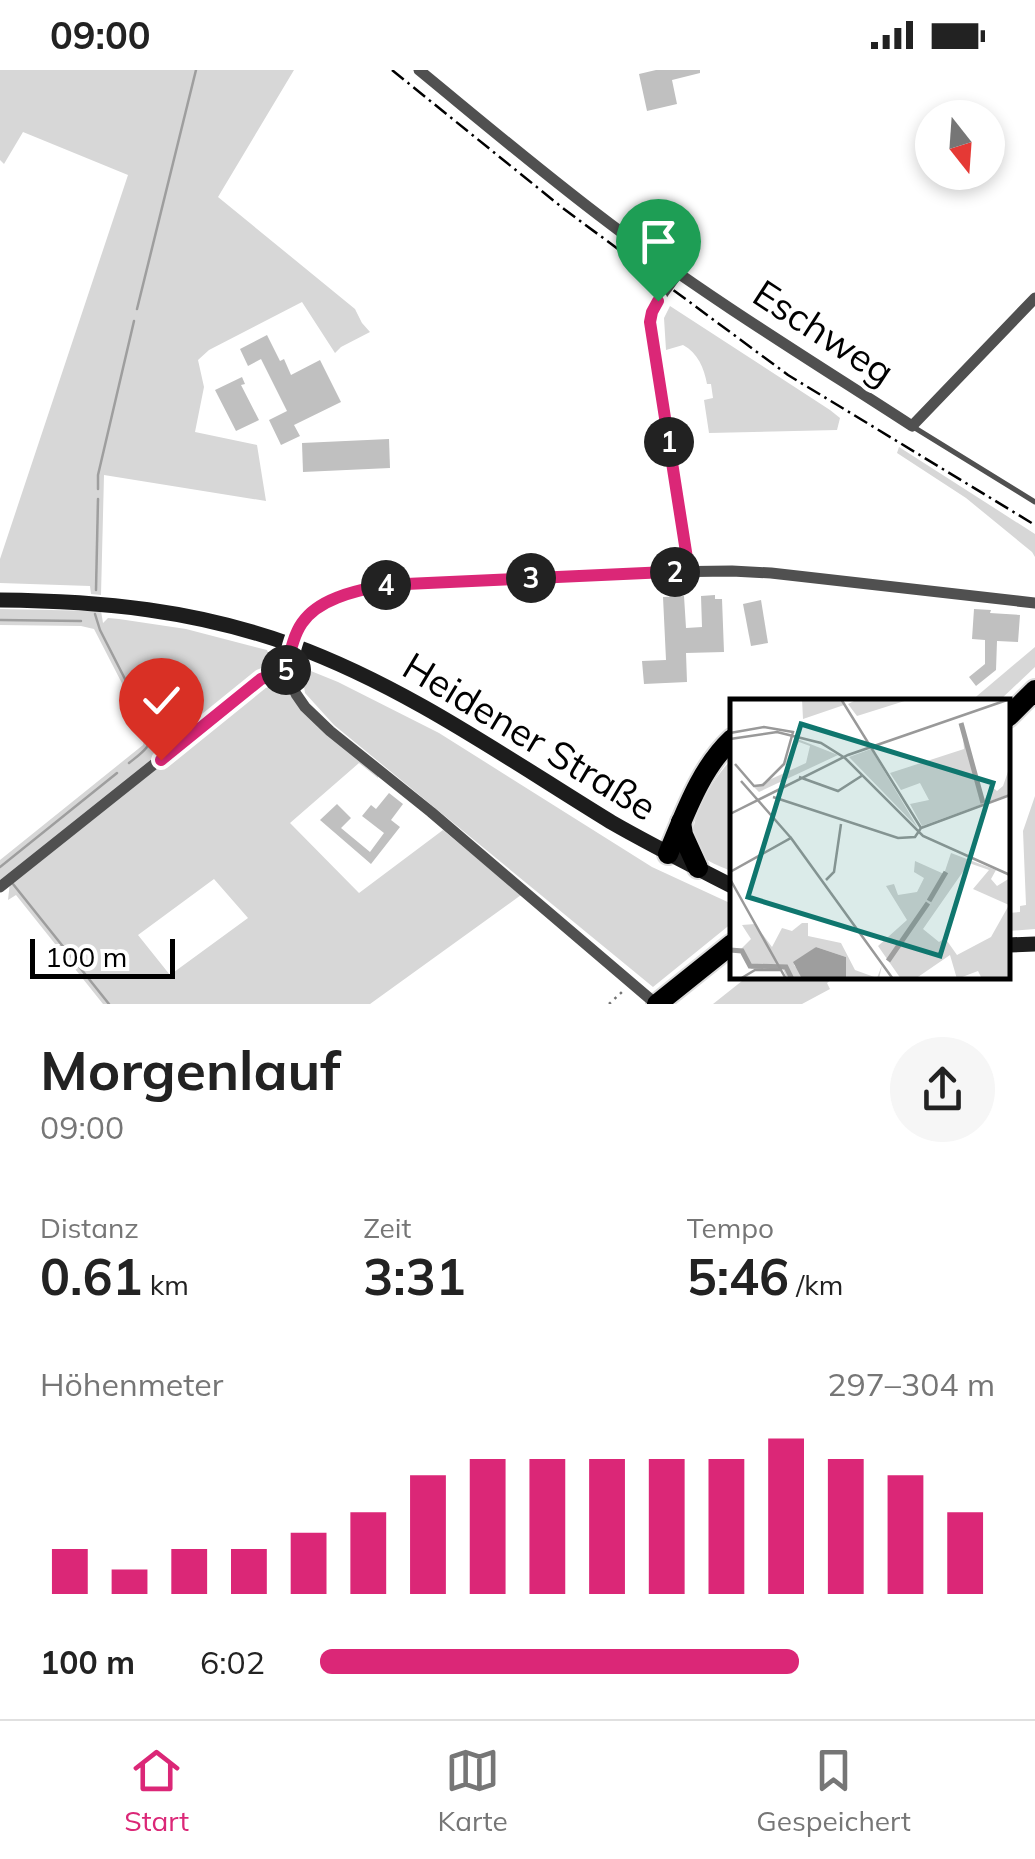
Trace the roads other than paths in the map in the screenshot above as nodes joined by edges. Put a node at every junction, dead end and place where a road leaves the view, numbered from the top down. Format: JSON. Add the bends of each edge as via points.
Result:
{"nodes":[{"id":1,"x":419,"y":70,"type":"edge"},
{"id":2,"x":678,"y":273,"type":"junction"},
{"id":3,"x":1035,"y":298,"type":"edge"},
{"id":4,"x":912,"y":426,"type":"junction"},
{"id":5,"x":1035,"y":502,"type":"edge"},
{"id":6,"x":689,"y":571,"type":"junction"},
{"id":7,"x":0,"y":600,"type":"edge"},
{"id":8,"x":1035,"y":603,"type":"edge"},
{"id":9,"x":293,"y":646,"type":"junction"},
{"id":10,"x":286,"y":670,"type":"junction"},
{"id":11,"x":1035,"y":676,"type":"edge"},
{"id":12,"x":1035,"y":690,"type":"edge"},
{"id":13,"x":1010,"y":701,"type":"edge"},
{"id":14,"x":1010,"y":715,"type":"edge"},
{"id":15,"x":730,"y":741,"type":"edge"},
{"id":16,"x":692,"y":797,"type":"junction"},
{"id":17,"x":681,"y":822,"type":"junction"},
{"id":18,"x":661,"y":850,"type":"junction"},
{"id":19,"x":698,"y":868,"type":"junction"},
{"id":20,"x":730,"y":885,"type":"edge"},
{"id":21,"x":0,"y":886,"type":"edge"},
{"id":22,"x":1035,"y":944,"type":"edge"},
{"id":23,"x":730,"y":946,"type":"edge"},
{"id":24,"x":1010,"y":946,"type":"edge"},
{"id":25,"x":730,"y":957,"type":"edge"},
{"id":26,"x":668,"y":1000,"type":"edge"}],
"edges":[{"from":1,"to":2,"type":"street","name":"Eschweg"},
{"from":2,"to":4,"type":"street","name":"Eschweg"},
{"from":2,"to":6,"type":"street","via":[[650,322]]},
{"from":3,"to":4,"type":"street","name":"Eschweg"},
{"from":4,"to":5,"type":"lane"},
{"from":6,"to":8,"type":"street","via":[[771,573]]},
{"from":6,"to":9,"type":"street","via":[[384,585],[322,606],[305,618]]},
{"from":7,"to":9,"type":"main road","name":"Heidener Straße","via":[[148,608]]},
{"from":9,"to":10,"type":"street"},
{"from":9,"to":18,"type":"main road","name":"Heidener Straße","via":[[461,728]]},
{"from":10,"to":21,"type":"street","via":[[261,679]]},
{"from":10,"to":26,"type":"street","via":[[318,720],[631,983]]},
{"from":11,"to":13,"type":"highway"},
{"from":12,"to":14,"type":"highway"},
{"from":15,"to":16,"type":"highway"},
{"from":16,"to":17,"type":"highway"},
{"from":16,"to":18,"type":"highway","via":[[671,820]]},
{"from":17,"to":18,"type":"highway"},
{"from":17,"to":19,"type":"highway"},
{"from":18,"to":19,"type":"main road","name":"Heidener Straße"},
{"from":19,"to":20,"type":"main road","name":"Heidener Straße"},
{"from":22,"to":24,"type":"main road"},
{"from":23,"to":26,"type":"highway"},
{"from":25,"to":26,"type":"highway"}]}
